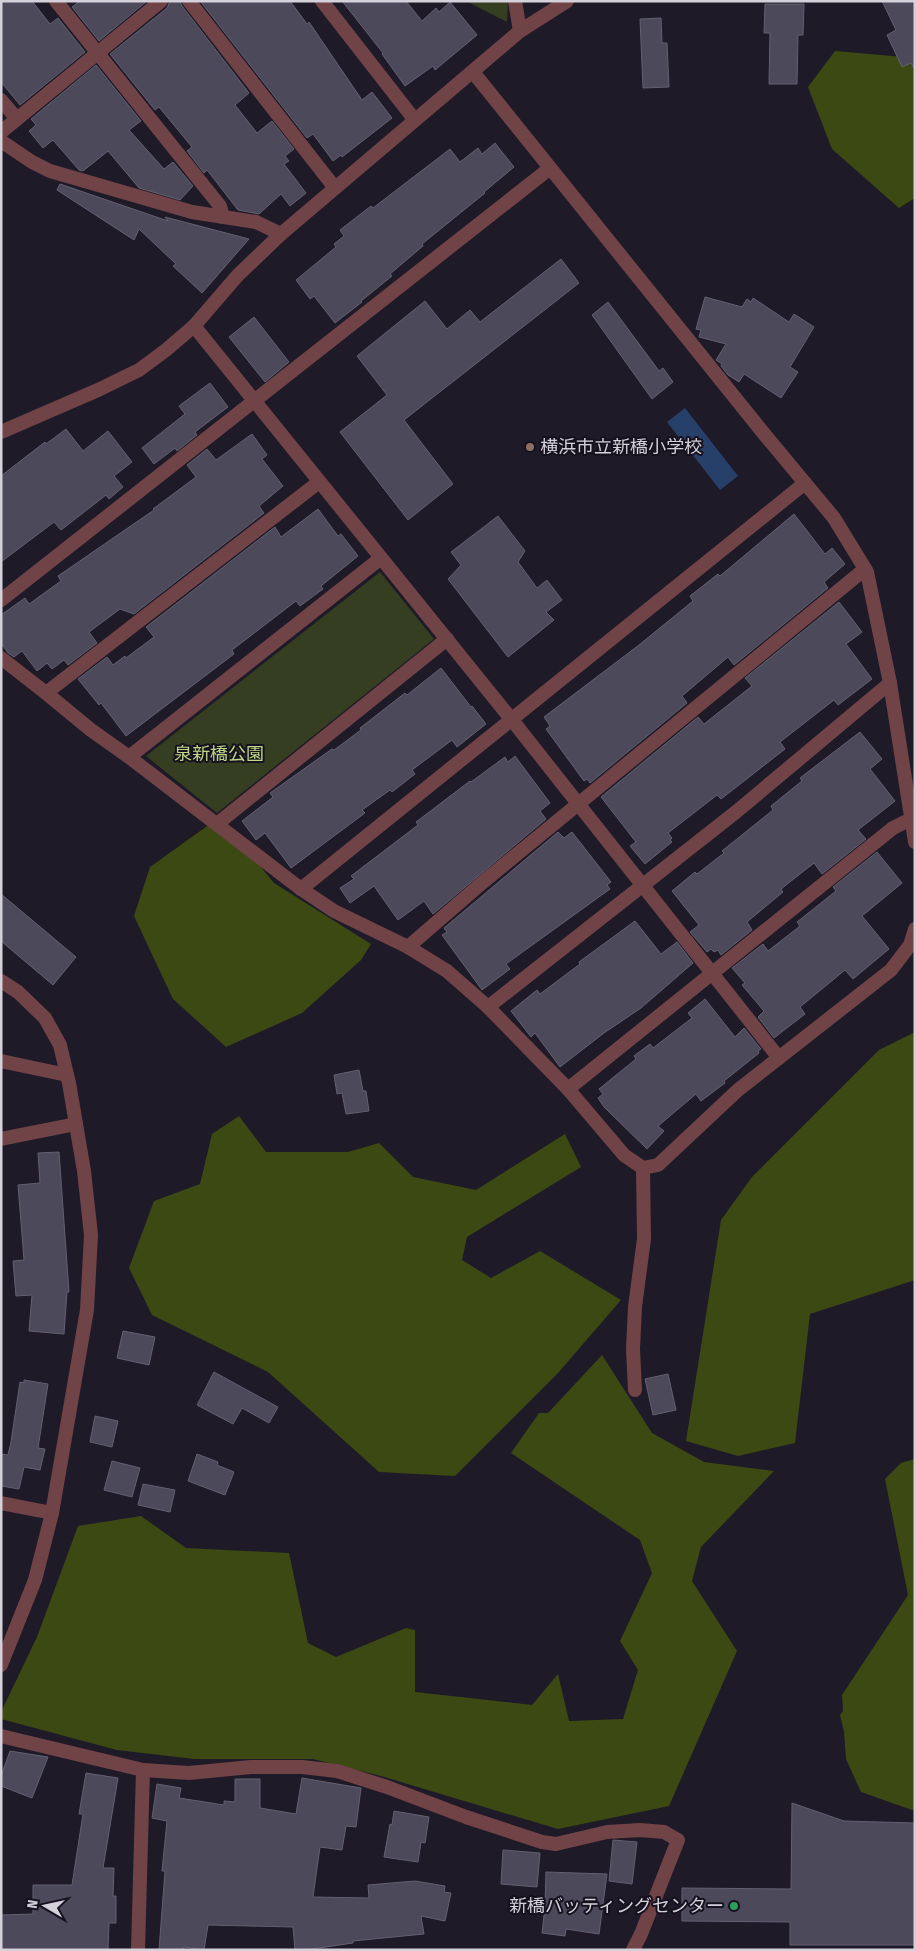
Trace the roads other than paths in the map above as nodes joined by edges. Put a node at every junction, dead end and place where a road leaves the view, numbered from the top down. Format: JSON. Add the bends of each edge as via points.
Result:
{"nodes":[{"id":1,"x":56,"y":1,"type":"edge"},
{"id":2,"x":161,"y":1,"type":"edge"},
{"id":3,"x":189,"y":1,"type":"edge"},
{"id":4,"x":322,"y":1,"type":"edge"},
{"id":5,"x":515,"y":1,"type":"edge"},
{"id":6,"x":568,"y":1,"type":"edge"},
{"id":7,"x":520,"y":31,"type":"junction"},
{"id":8,"x":98,"y":53,"type":"junction"},
{"id":9,"x":473,"y":72,"type":"junction"},
{"id":10,"x":1,"y":100,"type":"edge"},
{"id":11,"x":17,"y":119,"type":"junction"},
{"id":12,"x":414,"y":119,"type":"junction"},
{"id":13,"x":1,"y":132,"type":"edge"},
{"id":14,"x":1,"y":141,"type":"edge"},
{"id":15,"x":549,"y":169,"type":"junction"},
{"id":16,"x":335,"y":188,"type":"junction"},
{"id":17,"x":224,"y":217,"type":"junction"},
{"id":18,"x":281,"y":234,"type":"junction"},
{"id":19,"x":194,"y":326,"type":"junction"},
{"id":20,"x":254,"y":401,"type":"junction"},
{"id":21,"x":1,"y":432,"type":"edge"},
{"id":22,"x":319,"y":482,"type":"junction"},
{"id":23,"x":805,"y":483,"type":"junction"},
{"id":24,"x":381,"y":558,"type":"junction"},
{"id":25,"x":865,"y":569,"type":"junction"},
{"id":26,"x":1,"y":600,"type":"edge"},
{"id":27,"x":447,"y":640,"type":"junction"},
{"id":28,"x":1,"y":658,"type":"edge"},
{"id":29,"x":890,"y":683,"type":"junction"},
{"id":30,"x":46,"y":692,"type":"junction"},
{"id":31,"x":512,"y":720,"type":"junction"},
{"id":32,"x":129,"y":757,"type":"junction"},
{"id":33,"x":578,"y":804,"type":"junction"},
{"id":34,"x":911,"y":820,"type":"junction"},
{"id":35,"x":217,"y":824,"type":"junction"},
{"id":36,"x":915,"y":842,"type":"edge"},
{"id":37,"x":642,"y":886,"type":"junction"},
{"id":38,"x":301,"y":890,"type":"junction"},
{"id":39,"x":915,"y":928,"type":"edge"},
{"id":40,"x":408,"y":947,"type":"junction"},
{"id":41,"x":711,"y":973,"type":"junction"},
{"id":42,"x":1,"y":981,"type":"edge"},
{"id":43,"x":488,"y":1008,"type":"junction"},
{"id":44,"x":779,"y":1058,"type":"junction"},
{"id":45,"x":1,"y":1061,"type":"edge"},
{"id":46,"x":67,"y":1075,"type":"junction"},
{"id":47,"x":568,"y":1089,"type":"junction"},
{"id":48,"x":76,"y":1124,"type":"junction"},
{"id":49,"x":1,"y":1139,"type":"edge"},
{"id":50,"x":643,"y":1168,"type":"junction"},
{"id":51,"x":635,"y":1390,"type":"dead end"},
{"id":52,"x":1,"y":1503,"type":"edge"},
{"id":53,"x":52,"y":1513,"type":"junction"},
{"id":54,"x":1,"y":1665,"type":"edge"},
{"id":55,"x":1,"y":1736,"type":"edge"},
{"id":56,"x":143,"y":1770,"type":"junction"},
{"id":57,"x":138,"y":1950,"type":"edge"},
{"id":58,"x":633,"y":1950,"type":"edge"}],
"edges":[{"from":1,"to":8,"type":"street"},
{"from":2,"to":8,"type":"street"},
{"from":3,"to":16,"type":"street"},
{"from":4,"to":12,"type":"street"},
{"from":5,"to":7,"type":"street"},
{"from":6,"to":7,"type":"street"},
{"from":7,"to":9,"type":"street"},
{"from":8,"to":11,"type":"street"},
{"from":8,"to":17,"type":"street","via":[[220,206]]},
{"from":9,"to":12,"type":"street"},
{"from":9,"to":15,"type":"street"},
{"from":10,"to":11,"type":"street"},
{"from":11,"to":13,"type":"street"},
{"from":12,"to":16,"type":"street"},
{"from":14,"to":17,"type":"street","via":[[50,171],[192,212]]},
{"from":15,"to":20,"type":"street"},
{"from":15,"to":23,"type":"street"},
{"from":16,"to":18,"type":"street"},
{"from":17,"to":18,"type":"street","via":[[256,222]]},
{"from":18,"to":19,"type":"street","via":[[238,275]]},
{"from":19,"to":20,"type":"street"},
{"from":19,"to":21,"type":"street","via":[[139,370]]},
{"from":20,"to":22,"type":"street"},
{"from":20,"to":26,"type":"street"},
{"from":22,"to":24,"type":"street"},
{"from":22,"to":30,"type":"street"},
{"from":23,"to":25,"type":"street","via":[[834,518]]},
{"from":23,"to":31,"type":"street"},
{"from":24,"to":27,"type":"street"},
{"from":24,"to":32,"type":"street"},
{"from":25,"to":29,"type":"street"},
{"from":25,"to":33,"type":"street"},
{"from":27,"to":31,"type":"street"},
{"from":27,"to":35,"type":"street"},
{"from":28,"to":30,"type":"street"},
{"from":29,"to":34,"type":"street"},
{"from":29,"to":37,"type":"street"},
{"from":30,"to":32,"type":"street"},
{"from":31,"to":33,"type":"street"},
{"from":31,"to":38,"type":"street"},
{"from":32,"to":35,"type":"street"},
{"from":33,"to":37,"type":"street"},
{"from":33,"to":40,"type":"street"},
{"from":34,"to":36,"type":"street"},
{"from":34,"to":41,"type":"street","via":[[893,828]]},
{"from":35,"to":38,"type":"street"},
{"from":37,"to":41,"type":"street"},
{"from":37,"to":43,"type":"street"},
{"from":38,"to":40,"type":"street","via":[[334,911]]},
{"from":39,"to":44,"type":"street","via":[[910,945],[891,970]]},
{"from":40,"to":43,"type":"street","via":[[447,971]]},
{"from":41,"to":44,"type":"street"},
{"from":41,"to":47,"type":"street"},
{"from":42,"to":46,"type":"street","via":[[18,992],[45,1018],[60,1045]]},
{"from":43,"to":47,"type":"street"},
{"from":44,"to":50,"type":"street","via":[[738,1090],[658,1165]]},
{"from":45,"to":46,"type":"street"},
{"from":46,"to":48,"type":"street"},
{"from":47,"to":50,"type":"street","via":[[624,1155]]},
{"from":48,"to":49,"type":"street"},
{"from":48,"to":53,"type":"street","via":[[91,1235],[87,1310]]},
{"from":50,"to":51,"type":"street","via":[[644,1239],[635,1307]]},
{"from":52,"to":53,"type":"street"},
{"from":53,"to":54,"type":"street","via":[[35,1580]]},
{"from":55,"to":56,"type":"street"},
{"from":56,"to":57,"type":"street"},
{"from":56,"to":58,"type":"street","via":[[189,1773],[251,1767],[302,1767],[337,1771],[466,1817],[556,1844],[607,1832],[664,1832],[678,1840]]}]}
